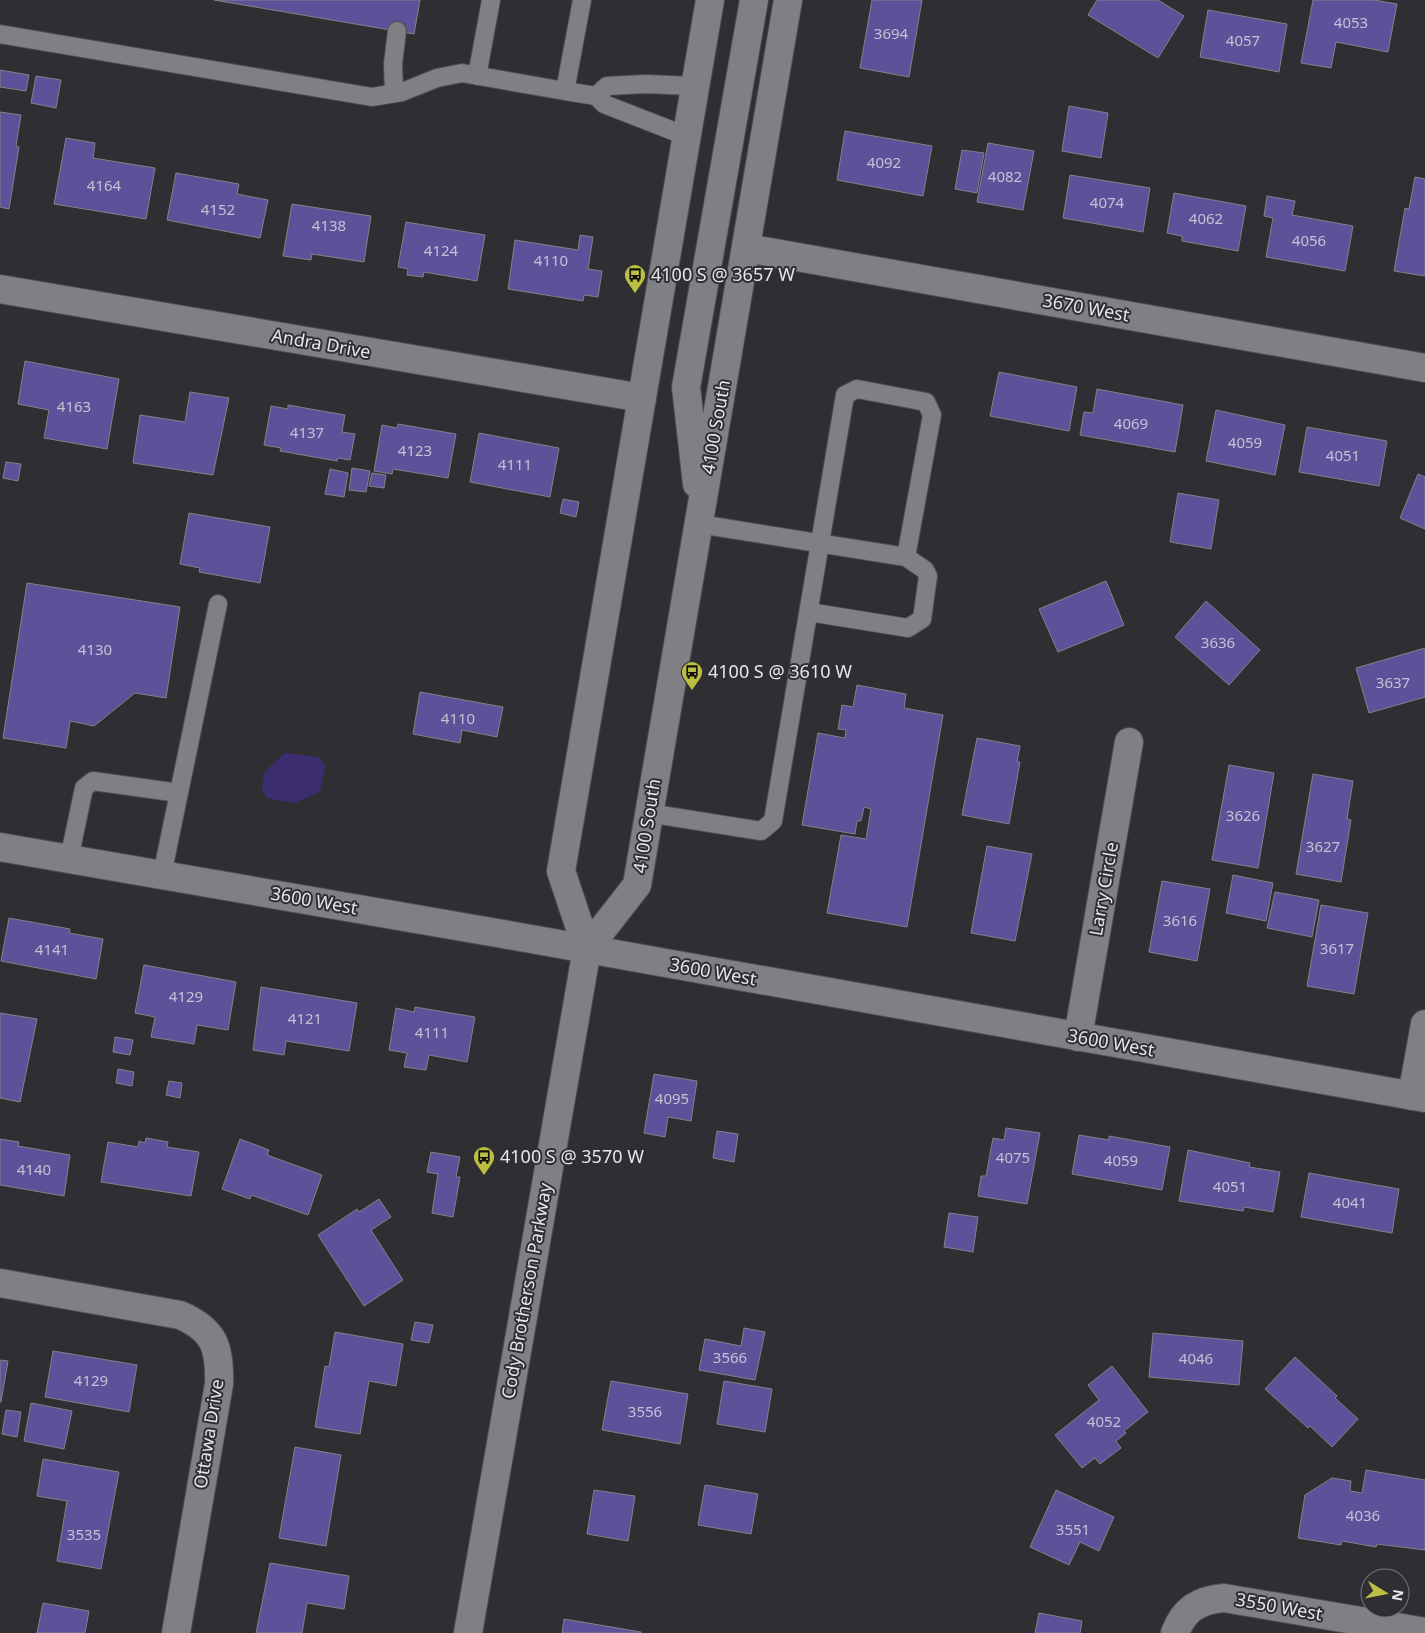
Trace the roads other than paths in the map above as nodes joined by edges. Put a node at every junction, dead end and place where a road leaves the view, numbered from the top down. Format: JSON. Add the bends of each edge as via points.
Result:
{"nodes":[{"id":1,"x":491,"y":0,"type":"edge"},
{"id":2,"x":582,"y":0,"type":"edge"},
{"id":3,"x":710,"y":0,"type":"edge"},
{"id":4,"x":754,"y":0,"type":"edge"},
{"id":5,"x":788,"y":0,"type":"edge"},
{"id":6,"x":397,"y":31,"type":"dead end"},
{"id":7,"x":0,"y":34,"type":"edge"},
{"id":8,"x":477,"y":76,"type":"junction"},
{"id":9,"x":694,"y":86,"type":"junction"},
{"id":10,"x":565,"y":92,"type":"junction"},
{"id":11,"x":394,"y":94,"type":"junction"},
{"id":12,"x":596,"y":96,"type":"junction"},
{"id":13,"x":686,"y":136,"type":"junction"},
{"id":14,"x":746,"y":248,"type":"junction"},
{"id":15,"x":0,"y":289,"type":"edge"},
{"id":16,"x":1425,"y":368,"type":"edge"},
{"id":17,"x":642,"y":398,"type":"junction"},
{"id":18,"x":699,"y":520,"type":"junction"},
{"id":19,"x":820,"y":544,"type":"junction"},
{"id":20,"x":906,"y":557,"type":"junction"},
{"id":21,"x":218,"y":604,"type":"dead end"},
{"id":22,"x":808,"y":612,"type":"junction"},
{"id":23,"x":1130,"y":742,"type":"dead end"},
{"id":24,"x":179,"y":793,"type":"junction"},
{"id":25,"x":648,"y":813,"type":"junction"},
{"id":26,"x":0,"y":847,"type":"edge"},
{"id":27,"x":70,"y":859,"type":"junction"},
{"id":28,"x":162,"y":875,"type":"junction"},
{"id":29,"x":587,"y":949,"type":"junction"},
{"id":30,"x":1425,"y":1024,"type":"edge"},
{"id":31,"x":1078,"y":1037,"type":"junction"},
{"id":32,"x":1419,"y":1097,"type":"edge"},
{"id":33,"x":0,"y":1283,"type":"edge"},
{"id":34,"x":1425,"y":1632,"type":"edge"},
{"id":35,"x":176,"y":1633,"type":"edge"},
{"id":36,"x":468,"y":1633,"type":"edge"},
{"id":37,"x":1175,"y":1633,"type":"edge"}],
"edges":[{"from":1,"to":8,"type":"lane"},
{"from":2,"to":10,"type":"lane"},
{"from":3,"to":9,"type":"street"},
{"from":4,"to":18,"type":"street","via":[[686,387]]},
{"from":5,"to":14,"type":"street","name":"4100 South"},
{"from":6,"to":11,"type":"lane"},
{"from":7,"to":11,"type":"lane","via":[[372,97]]},
{"from":8,"to":10,"type":"lane"},
{"from":8,"to":11,"type":"lane","via":[[462,73],[437,78]]},
{"from":9,"to":12,"type":"lane","via":[[607,86]]},
{"from":9,"to":13,"type":"street"},
{"from":10,"to":12,"type":"lane"},
{"from":12,"to":13,"type":"lane","via":[[604,104]]},
{"from":13,"to":17,"type":"street"},
{"from":14,"to":16,"type":"street","name":"3670 West"},
{"from":14,"to":18,"type":"street","name":"4100 South"},
{"from":15,"to":17,"type":"street","name":"Andra Drive"},
{"from":17,"to":29,"type":"street","via":[[561,871]]},
{"from":18,"to":19,"type":"lane"},
{"from":18,"to":25,"type":"street","name":"4100 South"},
{"from":19,"to":20,"type":"lane"},
{"from":19,"to":20,"type":"lane","via":[[845,395],[857,389],[926,402],[932,415]]},
{"from":19,"to":22,"type":"lane"},
{"from":20,"to":22,"type":"lane","via":[[925,570],[928,576],[922,619],[908,628]]},
{"from":21,"to":24,"type":"lane"},
{"from":22,"to":25,"type":"lane","via":[[773,820],[761,831]]},
{"from":23,"to":31,"type":"street","name":"Larry Circle"},
{"from":24,"to":27,"type":"lane","via":[[93,781],[84,788]]},
{"from":24,"to":28,"type":"lane"},
{"from":25,"to":29,"type":"street","name":"4100 South","via":[[637,885]]},
{"from":26,"to":27,"type":"street","name":"3600 West"},
{"from":27,"to":28,"type":"street","name":"3600 West"},
{"from":28,"to":29,"type":"street","name":"3600 West"},
{"from":29,"to":31,"type":"street","name":"3600 West"},
{"from":29,"to":36,"type":"street","name":"Cody Brotherson Parkway"},
{"from":30,"to":32,"type":"street"},
{"from":31,"to":32,"type":"street","name":"3600 West"},
{"from":33,"to":35,"type":"street","name":"Ottawa Drive","via":[[162,1311],[197,1323],[210,1335],[217,1349],[219,1384]]},
{"from":34,"to":37,"type":"street","name":"3550 West","via":[[1224,1598],[1208,1599],[1193,1605],[1182,1616]]}]}
